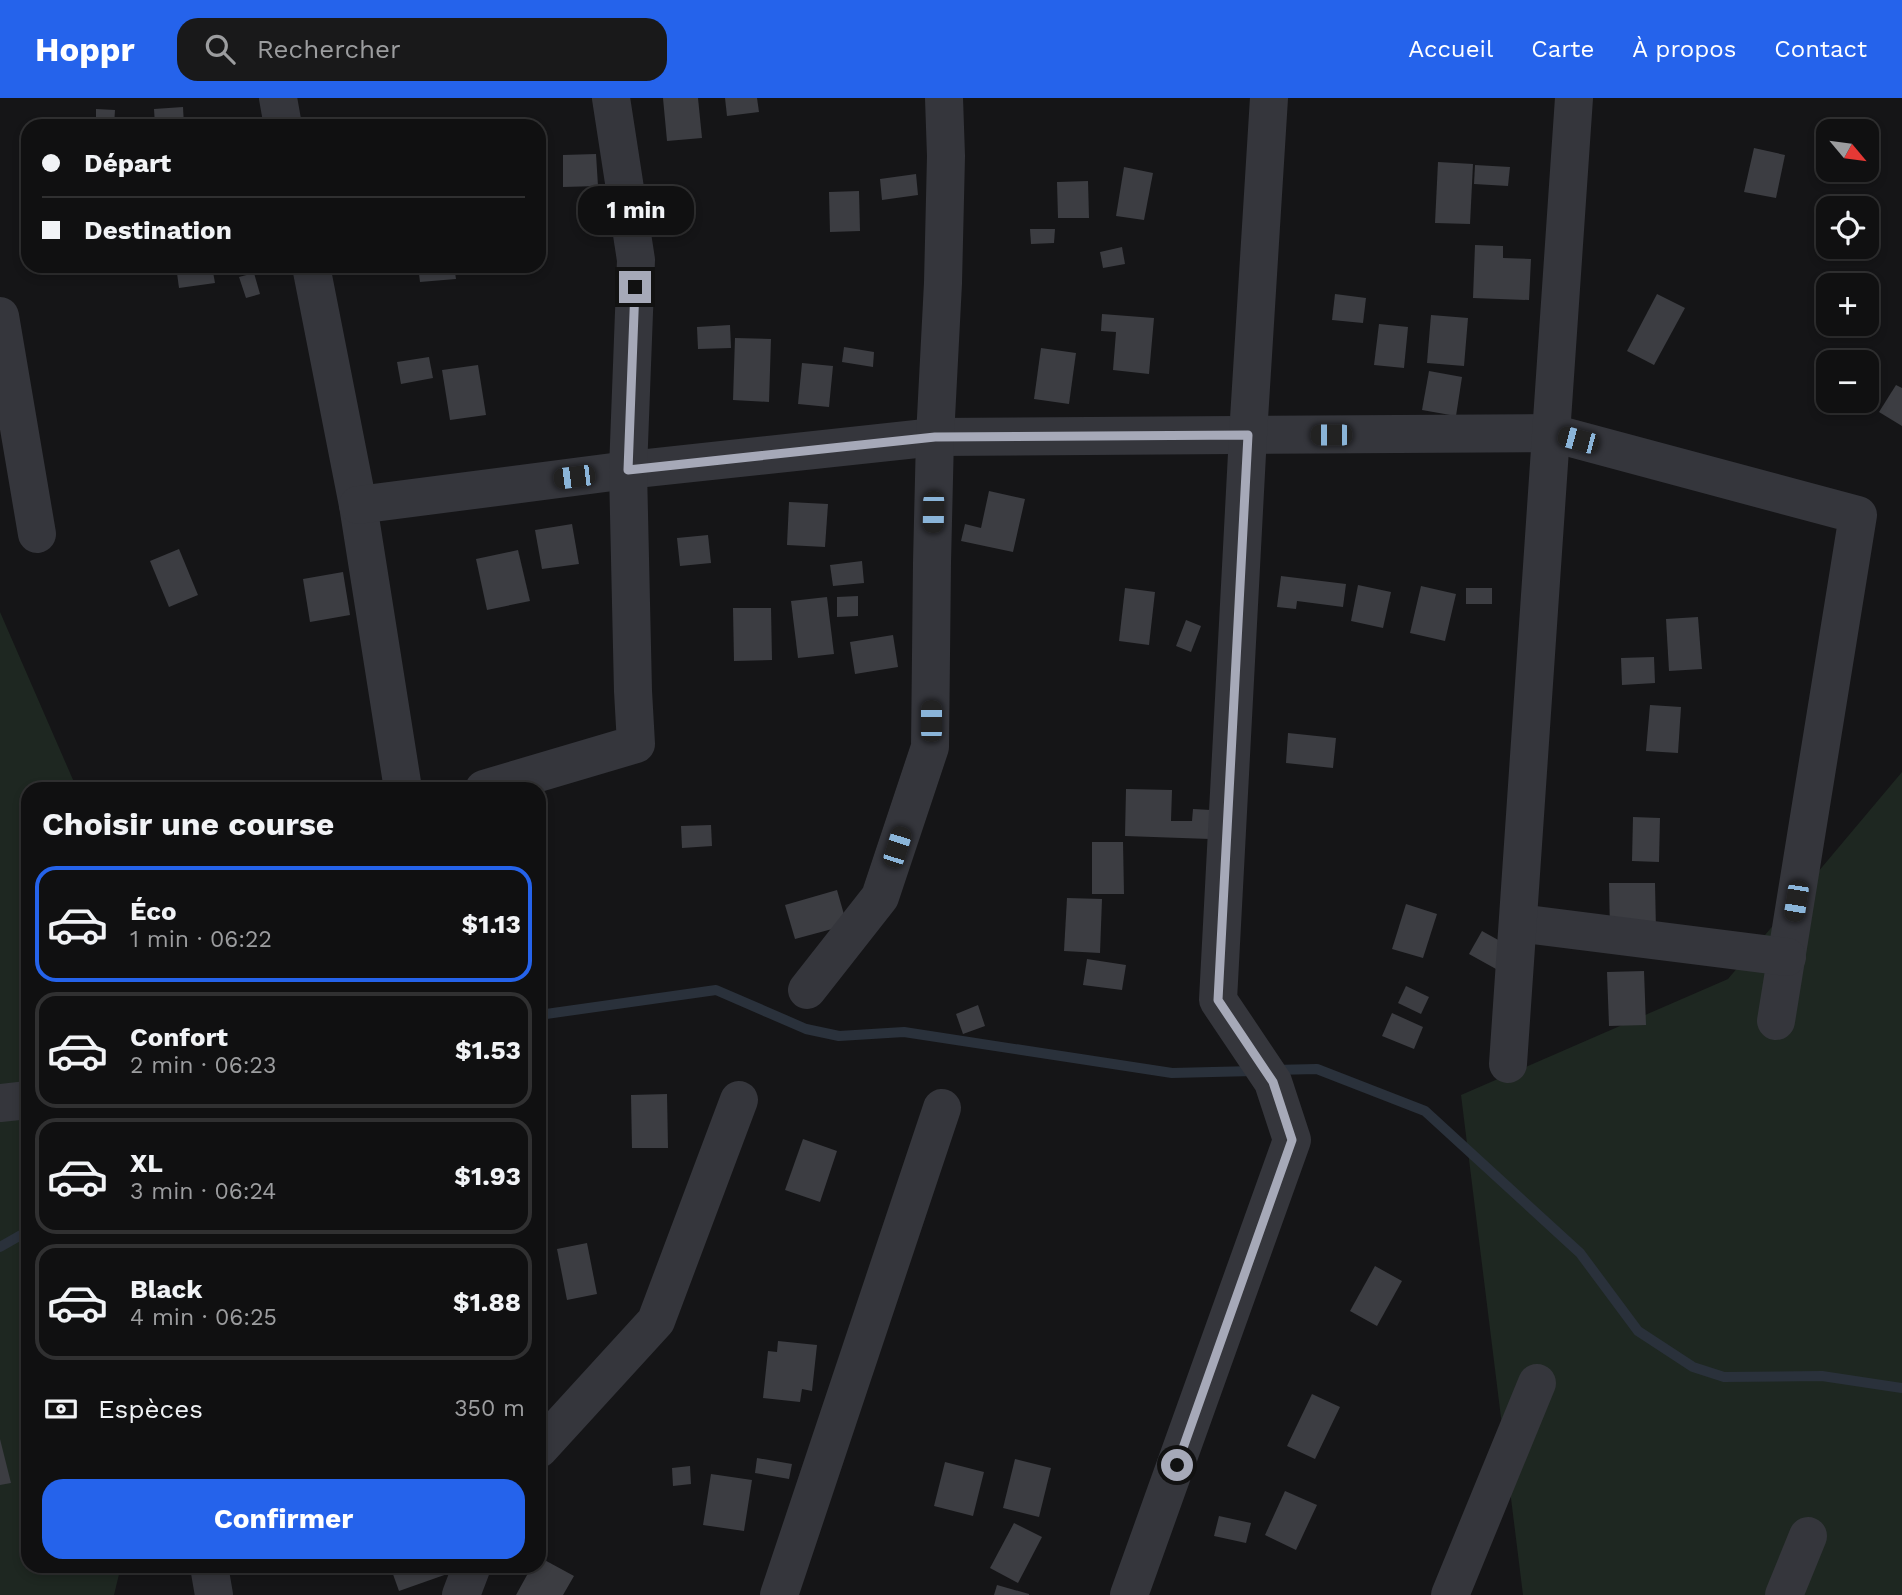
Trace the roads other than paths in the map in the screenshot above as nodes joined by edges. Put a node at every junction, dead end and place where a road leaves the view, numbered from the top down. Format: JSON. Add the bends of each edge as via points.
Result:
{"nodes":[{"id":1,"x":278,"y":98,"type":"edge"},
{"id":2,"x":611,"y":98,"type":"edge"},
{"id":3,"x":944,"y":98,"type":"edge"},
{"id":4,"x":1269,"y":98,"type":"edge"},
{"id":5,"x":1574,"y":98,"type":"edge"},
{"id":6,"x":282,"y":119,"type":"edge"},
{"id":7,"x":312,"y":273,"type":"edge"},
{"id":8,"x":0,"y":316,"type":"edge"},
{"id":9,"x":1552,"y":433,"type":"junction"},
{"id":10,"x":1248,"y":435,"type":"junction"},
{"id":11,"x":935,"y":437,"type":"junction"},
{"id":12,"x":628,"y":470,"type":"junction"},
{"id":13,"x":358,"y":505,"type":"junction"},
{"id":14,"x":37,"y":534,"type":"dead end"},
{"id":15,"x":402,"y":782,"type":"edge"},
{"id":16,"x":508,"y":782,"type":"edge"},
{"id":17,"x":1518,"y":923,"type":"junction"},
{"id":18,"x":1787,"y":957,"type":"junction"},
{"id":19,"x":807,"y":990,"type":"dead end"},
{"id":20,"x":1776,"y":1021,"type":"dead end"},
{"id":21,"x":1508,"y":1064,"type":"dead end"},
{"id":22,"x":739,"y":1100,"type":"dead end"},
{"id":23,"x":21,"y":1101,"type":"edge"},
{"id":24,"x":0,"y":1103,"type":"edge"},
{"id":25,"x":942,"y":1108,"type":"dead end"},
{"id":26,"x":1537,"y":1383,"type":"dead end"},
{"id":27,"x":546,"y":1441,"type":"edge"},
{"id":28,"x":1808,"y":1536,"type":"dead end"},
{"id":29,"x":210,"y":1573,"type":"edge"},
{"id":30,"x":469,"y":1573,"type":"edge"},
{"id":31,"x":214,"y":1595,"type":"edge"},
{"id":32,"x":461,"y":1595,"type":"edge"},
{"id":33,"x":779,"y":1595,"type":"edge"},
{"id":34,"x":1129,"y":1595,"type":"edge"},
{"id":35,"x":1450,"y":1595,"type":"edge"},
{"id":36,"x":1784,"y":1595,"type":"edge"}],
"edges":[{"from":1,"to":6,"type":"street"},
{"from":2,"to":12,"type":"street","via":[[636,260]]},
{"from":3,"to":11,"type":"street","via":[[944,270]]},
{"from":4,"to":10,"type":"street"},
{"from":5,"to":9,"type":"street"},
{"from":7,"to":13,"type":"street"},
{"from":8,"to":14,"type":"street"},
{"from":9,"to":10,"type":"street"},
{"from":9,"to":17,"type":"street"},
{"from":9,"to":18,"type":"street","via":[[1858,515]]},
{"from":10,"to":11,"type":"street"},
{"from":10,"to":34,"type":"street","via":[[1218,1000],[1263,1068],[1292,1140]]},
{"from":11,"to":12,"type":"street"},
{"from":11,"to":19,"type":"street","via":[[930,747],[880,897]]},
{"from":12,"to":13,"type":"street"},
{"from":12,"to":16,"type":"street","via":[[636,744]]},
{"from":13,"to":15,"type":"street"},
{"from":17,"to":18,"type":"street"},
{"from":17,"to":21,"type":"street"},
{"from":18,"to":20,"type":"street"},
{"from":22,"to":27,"type":"street","via":[[656,1321]]},
{"from":23,"to":24,"type":"street"},
{"from":25,"to":33,"type":"street"},
{"from":26,"to":35,"type":"street"},
{"from":28,"to":36,"type":"street"},
{"from":29,"to":31,"type":"street"},
{"from":30,"to":32,"type":"street"}]}
